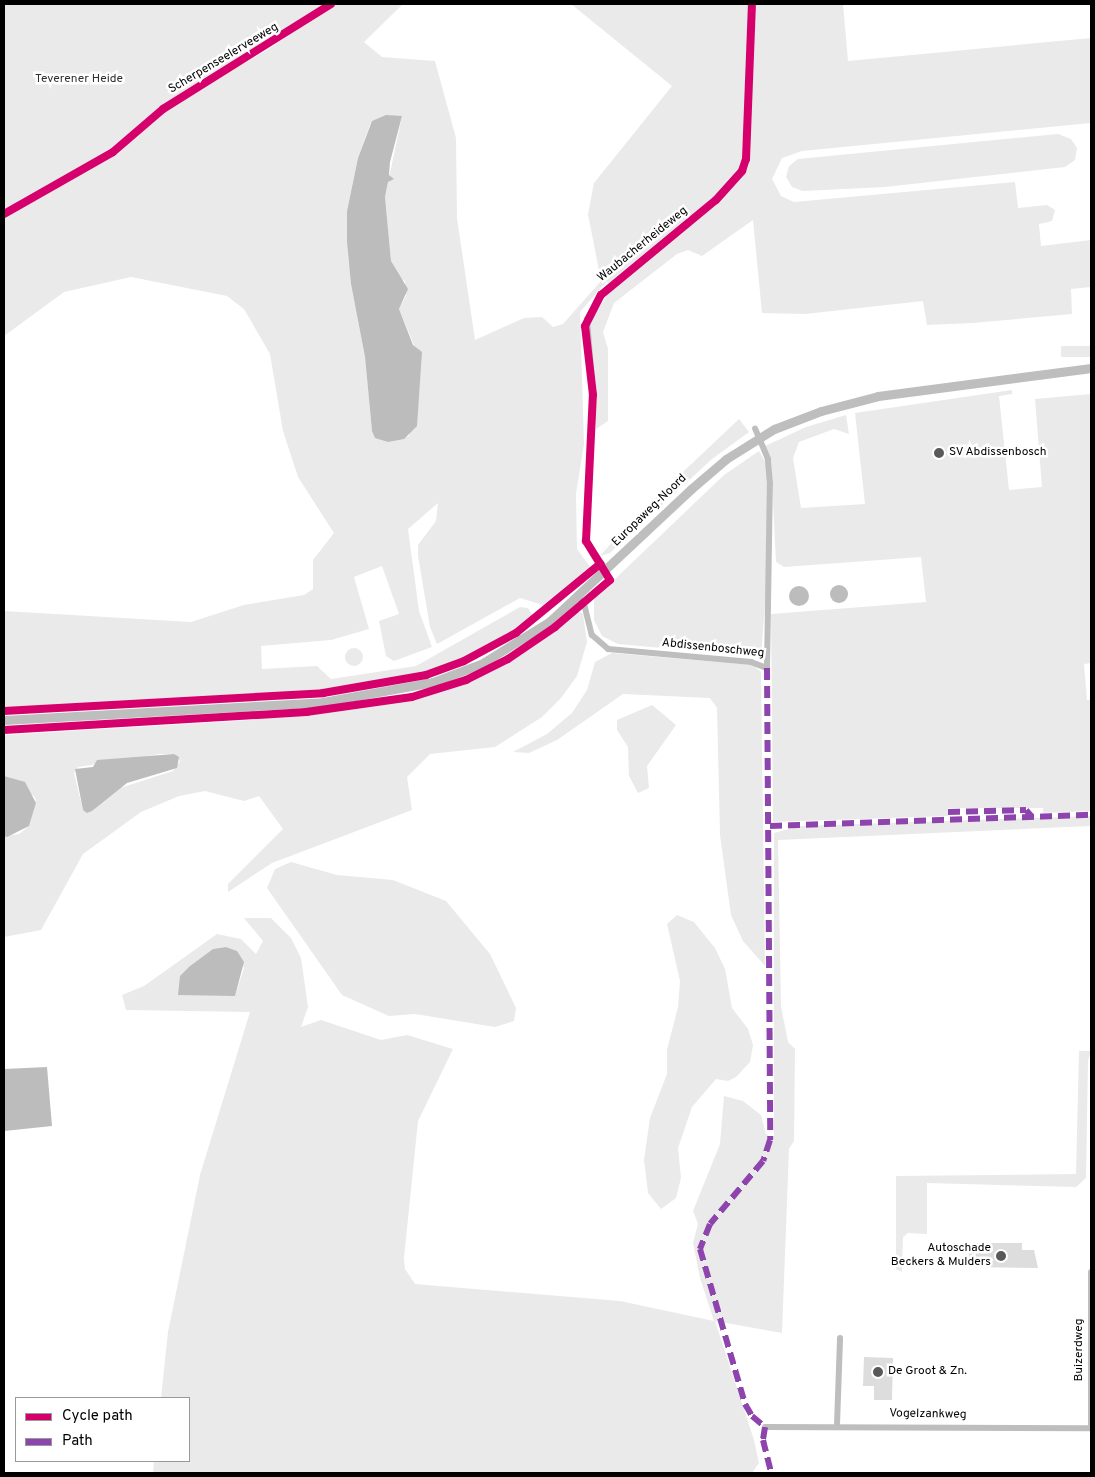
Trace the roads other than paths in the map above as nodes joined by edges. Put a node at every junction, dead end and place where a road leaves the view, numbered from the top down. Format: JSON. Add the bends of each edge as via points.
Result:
{"nodes":[{"id":1,"x":752,"y":4,"type":"edge"},
{"id":2,"x":1091,"y":368,"type":"edge"},
{"id":3,"x":757,"y":433,"type":"junction"},
{"id":4,"x":607,"y":570,"type":"junction"},
{"id":5,"x":578,"y":598,"type":"junction"},
{"id":6,"x":4,"y":720,"type":"edge"},
{"id":7,"x":1091,"y":1272,"type":"edge"},
{"id":8,"x":840,"y":1338,"type":"dead end"},
{"id":9,"x":837,"y":1425,"type":"junction"},
{"id":10,"x":765,"y":1426,"type":"dead end"},
{"id":11,"x":1091,"y":1428,"type":"edge"}],
"edges":[{"from":1,"to":4,"type":"street","name":"Waubacherheideweg","via":[[746,159],[742,170],[716,200],[601,295],[585,326],[593,395],[586,541]]},
{"from":2,"to":3,"type":"street","name":"Europaweg-Noord","via":[[851,401]]},
{"from":3,"to":4,"type":"street","name":"Europaweg-Noord","via":[[690,489]]},
{"from":3,"to":5,"type":"street","name":"Abdissenboschweg","via":[[768,459],[770,484],[767,668],[751,662],[608,649],[592,635],[584,604]]},
{"from":4,"to":5,"type":"street","name":"Europaweg-Noord"},
{"from":5,"to":6,"type":"street","name":"Europaweg-Noord","via":[[534,632],[481,664],[405,690],[323,702]]},
{"from":7,"to":11,"type":"street","name":"Buizerdweg"},
{"from":8,"to":9,"type":"street"},
{"from":9,"to":10,"type":"street","name":"Vogelzankweg"},
{"from":9,"to":11,"type":"street","name":"Vogelzankweg"}]}
